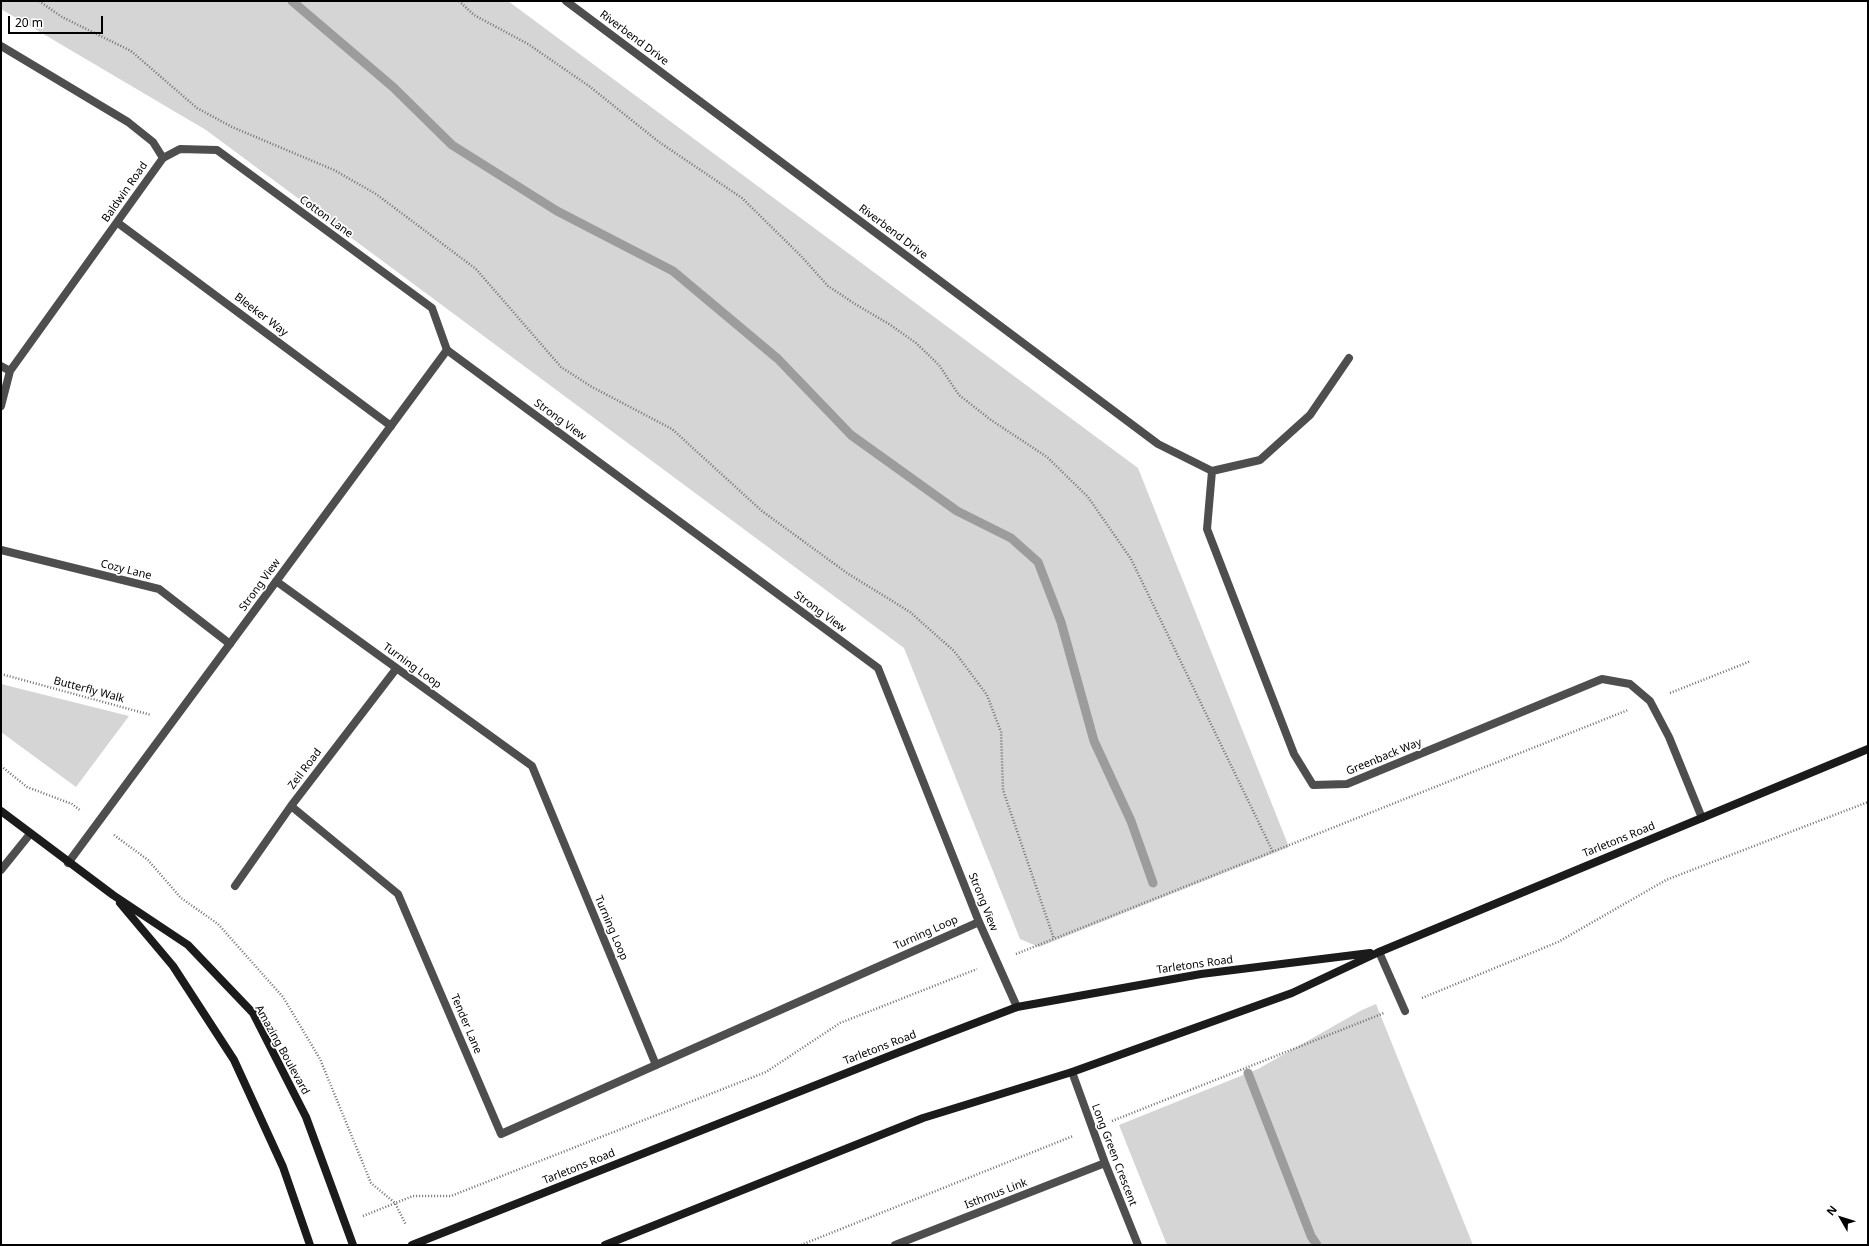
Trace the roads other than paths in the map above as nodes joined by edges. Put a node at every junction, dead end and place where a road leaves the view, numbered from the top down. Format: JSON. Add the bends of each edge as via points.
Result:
{"nodes":[{"id":1,"x":566,"y":1,"type":"edge"},
{"id":2,"x":1,"y":46,"type":"edge"},
{"id":3,"x":163,"y":158,"type":"junction"},
{"id":4,"x":118,"y":222,"type":"junction"},
{"id":5,"x":447,"y":350,"type":"junction"},
{"id":6,"x":1348,"y":358,"type":"dead end"},
{"id":7,"x":1,"y":366,"type":"edge"},
{"id":8,"x":10,"y":371,"type":"junction"},
{"id":9,"x":1,"y":406,"type":"edge"},
{"id":10,"x":390,"y":426,"type":"junction"},
{"id":11,"x":1212,"y":471,"type":"junction"},
{"id":12,"x":1,"y":550,"type":"edge"},
{"id":13,"x":276,"y":581,"type":"junction"},
{"id":14,"x":230,"y":644,"type":"junction"},
{"id":15,"x":396,"y":669,"type":"junction"},
{"id":16,"x":1868,"y":749,"type":"edge"},
{"id":17,"x":291,"y":806,"type":"junction"},
{"id":18,"x":1,"y":811,"type":"edge"},
{"id":19,"x":1702,"y":818,"type":"junction"},
{"id":20,"x":30,"y":834,"type":"junction"},
{"id":21,"x":68,"y":863,"type":"junction"},
{"id":22,"x":1,"y":870,"type":"edge"},
{"id":23,"x":235,"y":886,"type":"dead end"},
{"id":24,"x":112,"y":895,"type":"junction"},
{"id":25,"x":979,"y":922,"type":"junction"},
{"id":26,"x":1379,"y":952,"type":"junction"},
{"id":27,"x":1017,"y":1007,"type":"junction"},
{"id":28,"x":1404,"y":1008,"type":"road end"},
{"id":29,"x":656,"y":1065,"type":"junction"},
{"id":30,"x":1072,"y":1072,"type":"junction"},
{"id":31,"x":1105,"y":1163,"type":"junction"},
{"id":32,"x":310,"y":1245,"type":"edge"},
{"id":33,"x":353,"y":1245,"type":"edge"},
{"id":34,"x":412,"y":1245,"type":"edge"},
{"id":35,"x":605,"y":1245,"type":"edge"},
{"id":36,"x":895,"y":1245,"type":"edge"},
{"id":37,"x":1138,"y":1245,"type":"edge"}],
"edges":[{"from":1,"to":11,"type":"street","name":"Riverbend Drive","via":[[1158,444]]},
{"from":2,"to":3,"type":"street","name":"Baldwin Road","via":[[128,122],[153,142]]},
{"from":3,"to":4,"type":"street","name":"Baldwin Road"},
{"from":3,"to":5,"type":"street","name":"Cotton Lane","via":[[180,149],[217,150],[432,308]]},
{"from":4,"to":8,"type":"street","name":"Baldwin Road"},
{"from":4,"to":10,"type":"street","name":"Bleeker Way"},
{"from":5,"to":10,"type":"street","name":"Strong View"},
{"from":5,"to":25,"type":"street","name":"Strong View","via":[[878,668]]},
{"from":6,"to":11,"type":"street","via":[[1310,415],[1260,460]]},
{"from":7,"to":8,"type":"street"},
{"from":8,"to":9,"type":"street","name":"Baldwin Road"},
{"from":10,"to":13,"type":"street","name":"Strong View"},
{"from":11,"to":19,"type":"street","name":"Greenback Way","via":[[1207,529],[1294,754],[1313,785],[1347,784],[1602,680],[1630,684],[1650,701]]},
{"from":12,"to":14,"type":"street","name":"Cozy Lane","via":[[158,589]]},
{"from":13,"to":14,"type":"street","name":"Strong View"},
{"from":13,"to":15,"type":"street","name":"Turning Loop"},
{"from":14,"to":21,"type":"street","name":"Strong View"},
{"from":15,"to":17,"type":"street","name":"Zeil Road"},
{"from":15,"to":29,"type":"street","name":"Turning Loop","via":[[532,766]]},
{"from":16,"to":19,"type":"street","name":"Tarletons Road"},
{"from":17,"to":23,"type":"street","name":"Zeil Road"},
{"from":17,"to":29,"type":"street","name":"Tender Lane","via":[[398,894],[501,1134]]},
{"from":18,"to":20,"type":"street","name":"Amazing Boulevard"},
{"from":19,"to":26,"type":"street","name":"Tarletons Road"},
{"from":20,"to":21,"type":"street","name":"Amazing Boulevard"},
{"from":20,"to":22,"type":"street"},
{"from":21,"to":24,"type":"street","name":"Amazing Boulevard"},
{"from":24,"to":32,"type":"street","name":"Amazing Boulevard","via":[[173,966],[234,1060],[283,1167]]},
{"from":24,"to":33,"type":"street","name":"Amazing Boulevard","via":[[188,945],[252,1013],[306,1117]]},
{"from":25,"to":27,"type":"street","name":"Strong View"},
{"from":25,"to":29,"type":"street","name":"Turning Loop"},
{"from":26,"to":27,"type":"street","name":"Tarletons Road","via":[[1201,974]]},
{"from":26,"to":28,"type":"street"},
{"from":26,"to":30,"type":"street","name":"Tarletons Road","via":[[1292,993]]},
{"from":27,"to":34,"type":"street","name":"Tarletons Road"},
{"from":30,"to":31,"type":"street","name":"Long Green Crescent"},
{"from":30,"to":35,"type":"street","name":"Tarletons Road","via":[[923,1118]]},
{"from":31,"to":36,"type":"street","name":"Isthmus Link"},
{"from":31,"to":37,"type":"street","name":"Long Green Crescent"}]}
